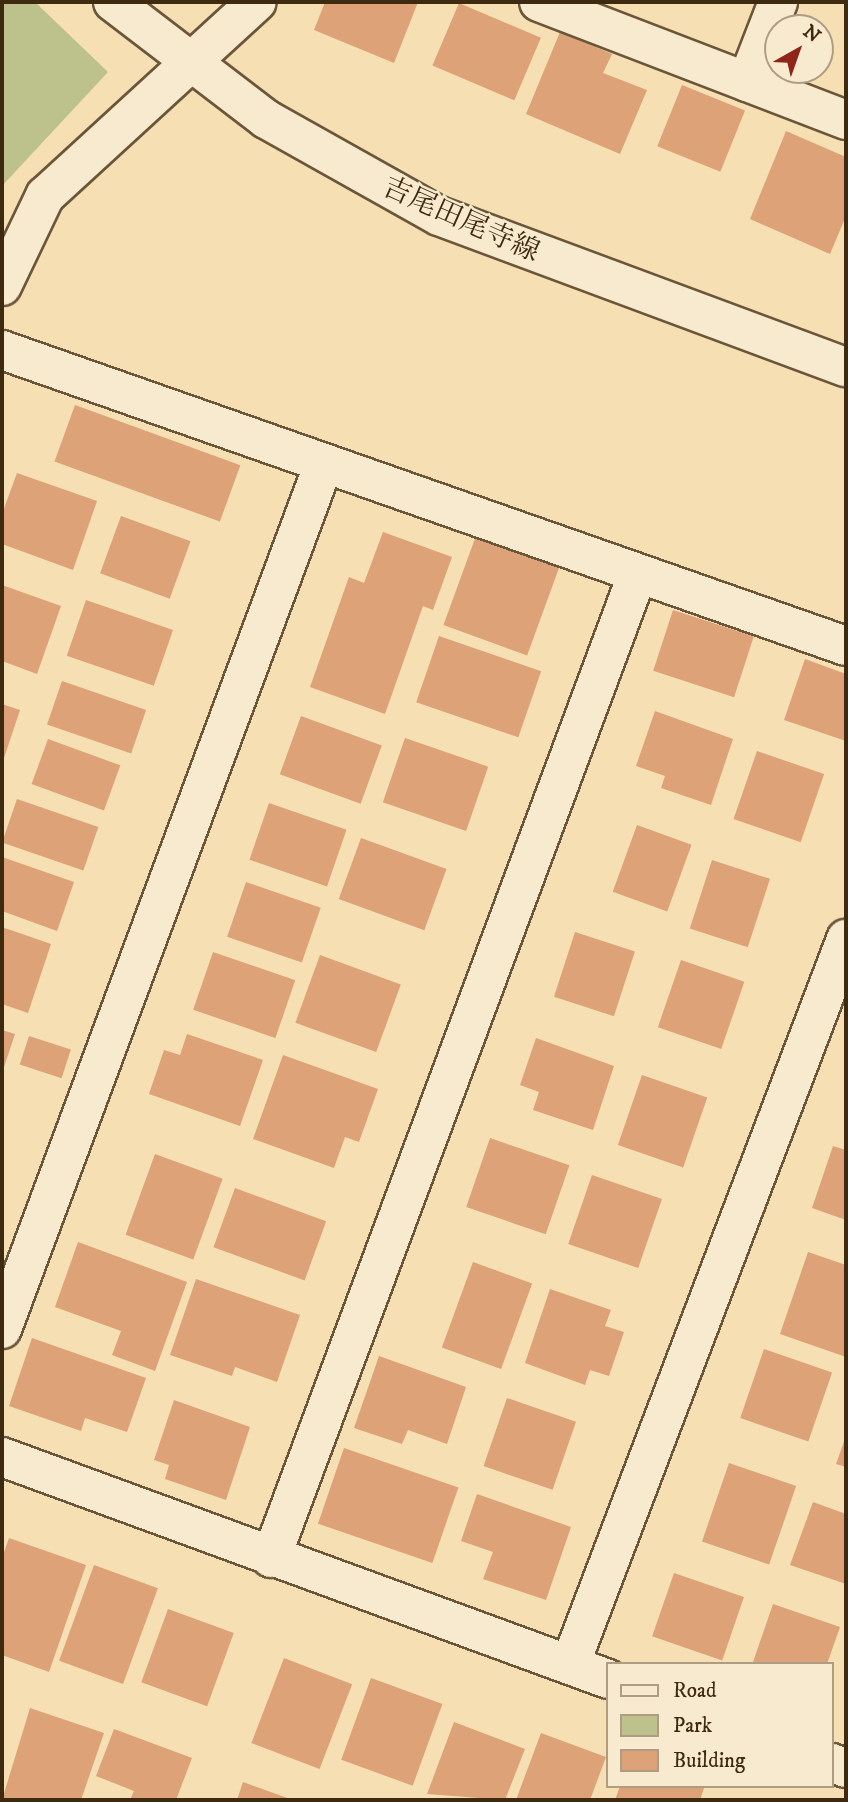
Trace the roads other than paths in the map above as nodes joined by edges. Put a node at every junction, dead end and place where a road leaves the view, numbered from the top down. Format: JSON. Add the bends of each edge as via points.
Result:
{"nodes":[{"id":1,"x":113,"y":2,"type":"edge"},
{"id":2,"x":257,"y":2,"type":"edge"},
{"id":3,"x":539,"y":2,"type":"edge"},
{"id":4,"x":778,"y":2,"type":"edge"},
{"id":5,"x":186,"y":62,"type":"junction"},
{"id":6,"x":747,"y":82,"type":"junction"},
{"id":7,"x":846,"y":120,"type":"edge"},
{"id":8,"x":2,"y":286,"type":"edge"},
{"id":9,"x":2,"y":350,"type":"edge"},
{"id":10,"x":846,"y":367,"type":"edge"},
{"id":11,"x":324,"y":463,"type":"junction"},
{"id":12,"x":638,"y":573,"type":"junction"},
{"id":13,"x":846,"y":646,"type":"edge"},
{"id":14,"x":846,"y":939,"type":"edge"},
{"id":15,"x":2,"y":1329,"type":"edge"},
{"id":16,"x":2,"y":1457,"type":"edge"},
{"id":17,"x":271,"y":1558,"type":"junction"},
{"id":18,"x":570,"y":1665,"type":"junction"},
{"id":19,"x":606,"y":1678,"type":"edge"}],
"edges":[{"from":1,"to":5,"type":"street","name":"吉尾田尾寺線"},
{"from":2,"to":5,"type":"street"},
{"from":3,"to":6,"type":"street"},
{"from":4,"to":6,"type":"street"},
{"from":5,"to":8,"type":"street","via":[[46,196]]},
{"from":5,"to":10,"type":"street","name":"吉尾田尾寺線","via":[[266,119],[439,216]]},
{"from":6,"to":7,"type":"street"},
{"from":9,"to":11,"type":"street"},
{"from":11,"to":12,"type":"street"},
{"from":11,"to":15,"type":"street"},
{"from":12,"to":13,"type":"street"},
{"from":12,"to":17,"type":"street"},
{"from":14,"to":18,"type":"street"},
{"from":16,"to":17,"type":"street"},
{"from":17,"to":18,"type":"street"},
{"from":18,"to":19,"type":"street"}]}
